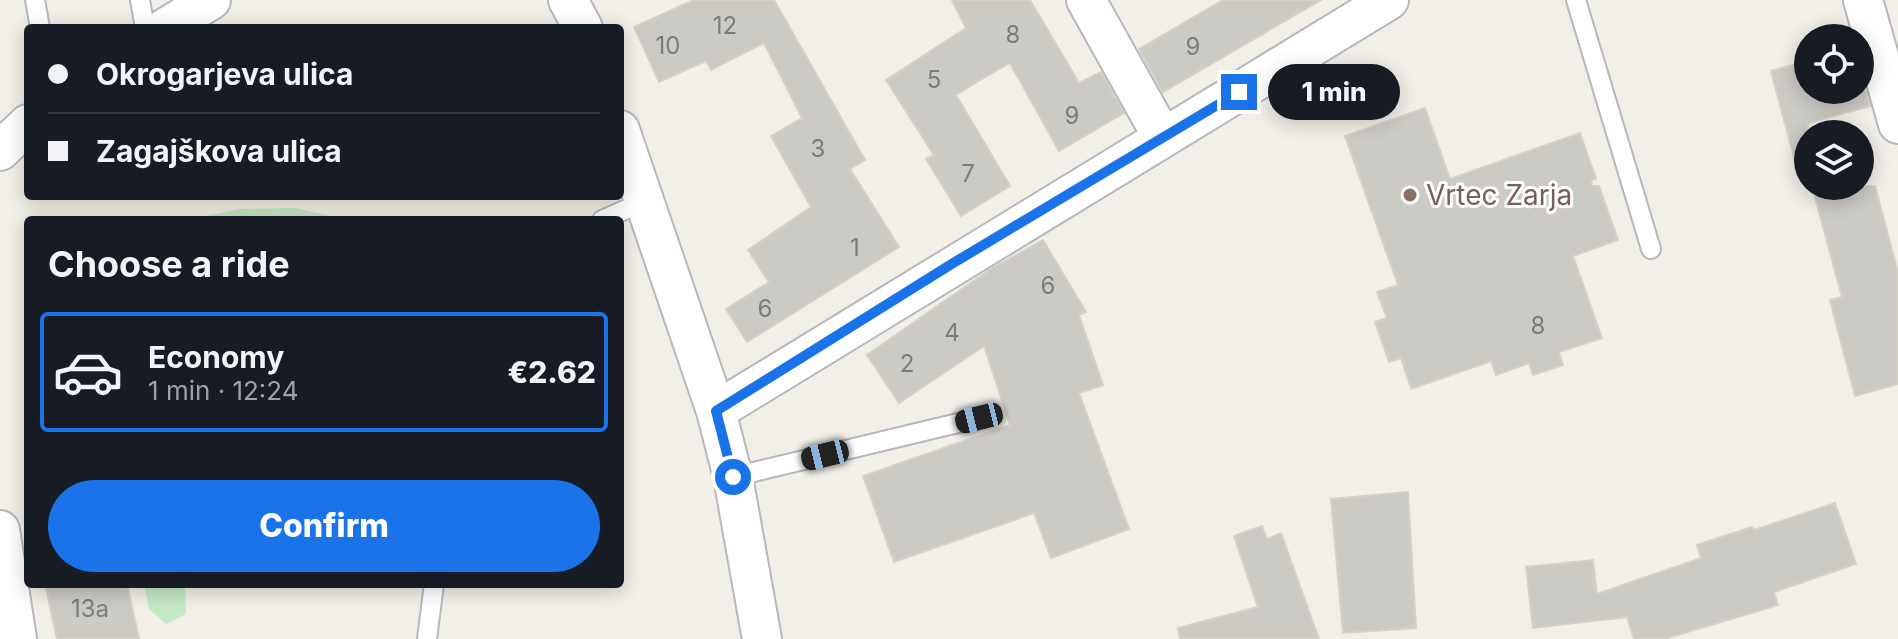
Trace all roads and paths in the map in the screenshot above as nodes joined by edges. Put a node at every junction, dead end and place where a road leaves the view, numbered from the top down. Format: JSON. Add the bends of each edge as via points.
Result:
{"nodes":[{"id":1,"x":35,"y":0,"type":"edge"},
{"id":2,"x":140,"y":0,"type":"edge"},
{"id":3,"x":211,"y":0,"type":"edge"},
{"id":4,"x":568,"y":0,"type":"edge"},
{"id":5,"x":1086,"y":0,"type":"edge"},
{"id":6,"x":1389,"y":0,"type":"edge"},
{"id":7,"x":1576,"y":0,"type":"edge"},
{"id":8,"x":1863,"y":0,"type":"edge"},
{"id":9,"x":39,"y":24,"type":"edge"},
{"id":10,"x":144,"y":24,"type":"edge"},
{"id":11,"x":172,"y":24,"type":"edge"},
{"id":12,"x":581,"y":24,"type":"edge"},
{"id":13,"x":1889,"y":63,"type":"edge"},
{"id":14,"x":1898,"y":124,"type":"edge"},
{"id":15,"x":24,"y":128,"type":"edge"},
{"id":16,"x":1163,"y":138,"type":"junction"},
{"id":17,"x":624,"y":141,"type":"edge"},
{"id":18,"x":0,"y":151,"type":"edge"},
{"id":19,"x":645,"y":201,"type":"junction"},
{"id":20,"x":611,"y":216,"type":"edge"},
{"id":21,"x":1651,"y":249,"type":"dead end"},
{"id":22,"x":716,"y":411,"type":"junction"},
{"id":23,"x":979,"y":418,"type":"dead end"},
{"id":24,"x":733,"y":477,"type":"junction"},
{"id":25,"x":0,"y":530,"type":"edge"},
{"id":26,"x":433,"y":588,"type":"edge"},
{"id":27,"x":17,"y":639,"type":"edge"},
{"id":28,"x":427,"y":639,"type":"edge"},
{"id":29,"x":762,"y":639,"type":"edge"}],
"edges":[{"from":1,"to":9,"type":"lane"},
{"from":2,"to":10,"type":"lane"},
{"from":3,"to":11,"type":"street"},
{"from":4,"to":12,"type":"street"},
{"from":5,"to":16,"type":"street"},
{"from":6,"to":16,"type":"street"},
{"from":7,"to":21,"type":"lane"},
{"from":8,"to":13,"type":"street"},
{"from":13,"to":14,"type":"street"},
{"from":15,"to":18,"type":"street"},
{"from":16,"to":22,"type":"street"},
{"from":17,"to":19,"type":"street"},
{"from":19,"to":20,"type":"lane"},
{"from":19,"to":22,"type":"street"},
{"from":22,"to":24,"type":"street"},
{"from":23,"to":24,"type":"lane"},
{"from":24,"to":29,"type":"street"},
{"from":25,"to":27,"type":"street"},
{"from":26,"to":28,"type":"lane"}]}
